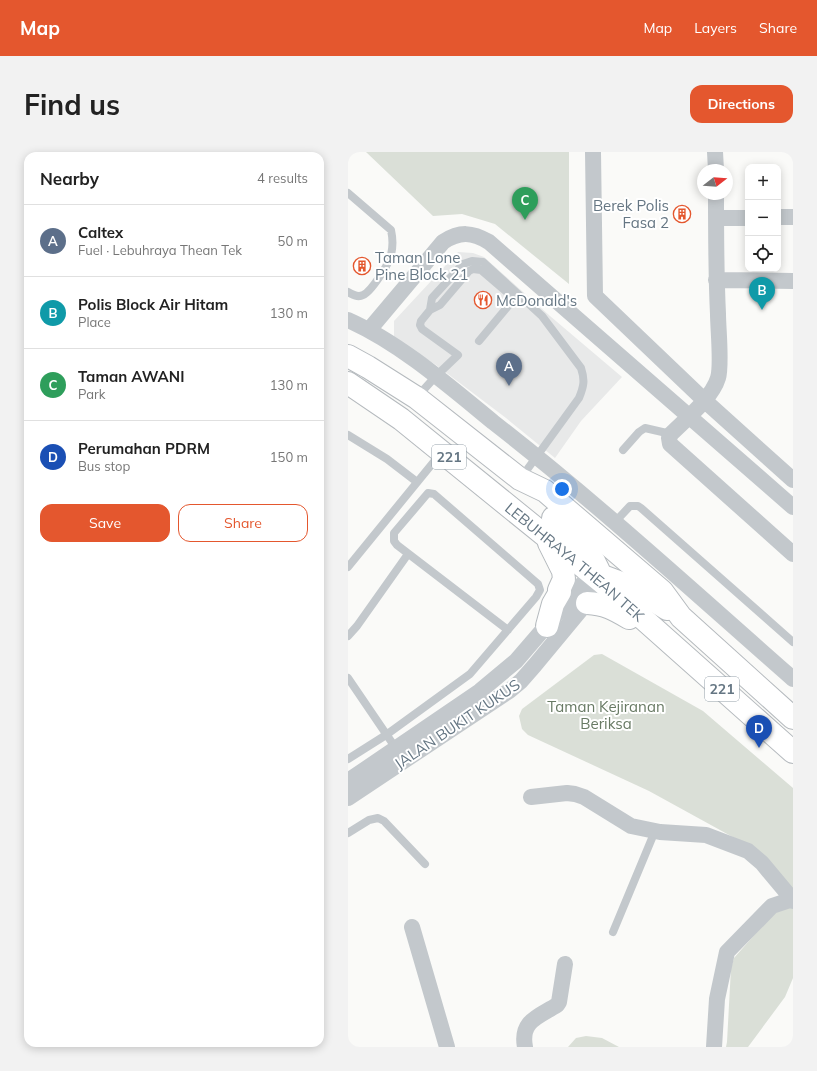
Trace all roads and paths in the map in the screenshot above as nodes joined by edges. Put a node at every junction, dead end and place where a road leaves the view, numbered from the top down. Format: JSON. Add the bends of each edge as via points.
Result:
{"nodes":[{"id":1,"x":593,"y":152,"type":"edge"},
{"id":2,"x":715,"y":152,"type":"edge"},
{"id":3,"x":716,"y":164,"type":"edge"},
{"id":4,"x":348,"y":193,"type":"edge"},
{"id":5,"x":716,"y":200,"type":"edge"},
{"id":6,"x":781,"y":217,"type":"edge"},
{"id":7,"x":793,"y":217,"type":"edge"},
{"id":8,"x":716,"y":218,"type":"junction"},
{"id":9,"x":745,"y":218,"type":"edge"},
{"id":10,"x":716,"y":280,"type":"junction"},
{"id":11,"x":793,"y":281,"type":"edge"},
{"id":12,"x":348,"y":292,"type":"edge"},
{"id":13,"x":430,"y":310,"type":"junction"},
{"id":14,"x":348,"y":320,"type":"edge"},
{"id":15,"x":369,"y":330,"type":"junction"},
{"id":16,"x":479,"y":341,"type":"dead end"},
{"id":17,"x":348,"y":356,"type":"edge"},
{"id":18,"x":436,"y":376,"type":"junction"},
{"id":19,"x":348,"y":383,"type":"edge"},
{"id":20,"x":417,"y":398,"type":"junction"},
{"id":21,"x":704,"y":400,"type":"junction"},
{"id":22,"x":689,"y":416,"type":"junction"},
{"id":23,"x":671,"y":434,"type":"junction"},
{"id":24,"x":348,"y":435,"type":"edge"},
{"id":25,"x":623,"y":450,"type":"dead end"},
{"id":26,"x":442,"y":451,"type":"junction"},
{"id":27,"x":537,"y":456,"type":"junction"},
{"id":28,"x":520,"y":479,"type":"junction"},
{"id":29,"x":793,"y":480,"type":"edge"},
{"id":30,"x":417,"y":482,"type":"junction"},
{"id":31,"x":793,"y":508,"type":"edge"},
{"id":32,"x":615,"y":522,"type":"junction"},
{"id":33,"x":546,"y":537,"type":"junction"},
{"id":34,"x":408,"y":554,"type":"junction"},
{"id":35,"x":793,"y":554,"type":"edge"},
{"id":36,"x":348,"y":567,"type":"edge"},
{"id":37,"x":598,"y":577,"type":"junction"},
{"id":38,"x":587,"y":603,"type":"junction"},
{"id":39,"x":681,"y":617,"type":"junction"},
{"id":40,"x":547,"y":626,"type":"junction"},
{"id":41,"x":651,"y":626,"type":"junction"},
{"id":42,"x":508,"y":630,"type":"junction"},
{"id":43,"x":348,"y":636,"type":"edge"},
{"id":44,"x":793,"y":642,"type":"edge"},
{"id":45,"x":348,"y":678,"type":"edge"},
{"id":46,"x":793,"y":679,"type":"edge"},
{"id":47,"x":793,"y":718,"type":"edge"},
{"id":48,"x":386,"y":735,"type":"junction"},
{"id":49,"x":793,"y":752,"type":"edge"},
{"id":50,"x":400,"y":755,"type":"junction"},
{"id":51,"x":348,"y":759,"type":"edge"},
{"id":52,"x":348,"y":781,"type":"edge"},
{"id":53,"x":531,"y":797,"type":"dead end"},
{"id":54,"x":348,"y":798,"type":"edge"},
{"id":55,"x":655,"y":831,"type":"junction"},
{"id":56,"x":348,"y":833,"type":"edge"},
{"id":57,"x":425,"y":864,"type":"dead end"},
{"id":58,"x":792,"y":901,"type":"edge"},
{"id":59,"x":412,"y":927,"type":"dead end"},
{"id":60,"x":614,"y":932,"type":"dead end"},
{"id":61,"x":565,"y":964,"type":"dead end"},
{"id":62,"x":447,"y":1047,"type":"edge"},
{"id":63,"x":525,"y":1047,"type":"edge"},
{"id":64,"x":714,"y":1047,"type":"edge"}],
"edges":[{"from":1,"to":21,"type":"street","via":[[595,296]]},
{"from":2,"to":3,"type":"street"},
{"from":4,"to":12,"type":"lane","via":[[391,230],[393,241],[388,265],[367,292],[361,296]]},
{"from":5,"to":8,"type":"street"},
{"from":6,"to":7,"type":"street"},
{"from":8,"to":9,"type":"street"},
{"from":8,"to":10,"type":"street"},
{"from":10,"to":11,"type":"street"},
{"from":10,"to":21,"type":"street","via":[[719,378]]},
{"from":13,"to":16,"type":"lane","via":[[440,305],[470,270],[480,270],[511,298],[509,305]]},
{"from":13,"to":18,"type":"lane","via":[[421,321],[422,329],[458,355]]},
{"from":13,"to":27,"type":"lane","via":[[432,298],[463,264],[472,260],[483,262],[542,316],[572,356],[584,376],[584,387]]},
{"from":14,"to":15,"type":"street"},
{"from":15,"to":18,"type":"street"},
{"from":15,"to":22,"type":"street","via":[[443,242],[452,236],[479,236]]},
{"from":17,"to":20,"type":"main road","name":"LEBUHRAYA THEAN TEK","number":"221"},
{"from":18,"to":20,"type":"lane"},
{"from":18,"to":27,"type":"street"},
{"from":19,"to":26,"type":"main road","name":"LEBUHRAYA THEAN TEK","number":"221"},
{"from":20,"to":28,"type":"main road","name":"LEBUHRAYA THEAN TEK","number":"221"},
{"from":21,"to":22,"type":"street"},
{"from":21,"to":29,"type":"street"},
{"from":22,"to":23,"type":"street"},
{"from":22,"to":31,"type":"street"},
{"from":23,"to":25,"type":"lane","via":[[645,428]]},
{"from":23,"to":35,"type":"street","via":[[670,444]]},
{"from":24,"to":30,"type":"lane","via":[[387,459]]},
{"from":26,"to":30,"type":"lane"},
{"from":26,"to":33,"type":"main road","name":"LEBUHRAYA THEAN TEK","number":"221"},
{"from":27,"to":28,"type":"lane"},
{"from":27,"to":32,"type":"street"},
{"from":28,"to":37,"type":"main road","number":"221","via":[[538,504],[586,548],[596,564]]},
{"from":28,"to":39,"type":"main road","name":"LEBUHRAYA THEAN TEK","number":"221","via":[[545,491],[604,541],[662,591]]},
{"from":30,"to":36,"type":"lane"},
{"from":32,"to":44,"type":"lane","via":[[630,506],[641,508]]},
{"from":32,"to":46,"type":"street"},
{"from":33,"to":37,"type":"main road","name":"LEBUHRAYA THEAN TEK","number":"221"},
{"from":33,"to":40,"type":"main road","via":[[560,563],[564,579]]},
{"from":34,"to":42,"type":"lane"},
{"from":34,"to":42,"type":"lane","via":[[394,541],[394,533],[425,495],[431,493],[539,587],[536,597]]},
{"from":34,"to":43,"type":"lane"},
{"from":37,"to":38,"type":"street","name":"JALAN BUKIT KUKUS"},
{"from":37,"to":39,"type":"main road","number":"221","via":[[632,587]]},
{"from":37,"to":40,"type":"street","name":"JALAN BUKIT KUKUS"},
{"from":37,"to":41,"type":"main road","name":"LEBUHRAYA THEAN TEK","number":"221"},
{"from":38,"to":41,"type":"main road","via":[[608,606],[630,619]]},
{"from":38,"to":50,"type":"street","name":"JALAN BUKIT KUKUS","via":[[535,666],[509,691]]},
{"from":39,"to":47,"type":"main road","name":"LEBUHRAYA THEAN TEK","number":"221"},
{"from":40,"to":50,"type":"street","name":"JALAN BUKIT KUKUS","via":[[499,677]]},
{"from":41,"to":49,"type":"main road","name":"LEBUHRAYA THEAN TEK","number":"221"},
{"from":42,"to":48,"type":"lane","via":[[470,674]]},
{"from":45,"to":48,"type":"lane"},
{"from":48,"to":50,"type":"lane"},
{"from":48,"to":51,"type":"lane"},
{"from":50,"to":52,"type":"street","name":"JALAN BUKIT KUKUS"},
{"from":50,"to":54,"type":"street","name":"JALAN BUKIT KUKUS"},
{"from":53,"to":55,"type":"street","via":[[575,794],[631,826]]},
{"from":55,"to":58,"type":"street","via":[[706,835],[748,851],[762,863]]},
{"from":55,"to":60,"type":"lane"},
{"from":56,"to":57,"type":"lane","via":[[369,820],[378,818],[384,821]]},
{"from":58,"to":64,"type":"street","via":[[772,906],[727,952],[717,999]]},
{"from":59,"to":62,"type":"street"},
{"from":61,"to":63,"type":"street","via":[[559,1002],[526,1027]]}]}
